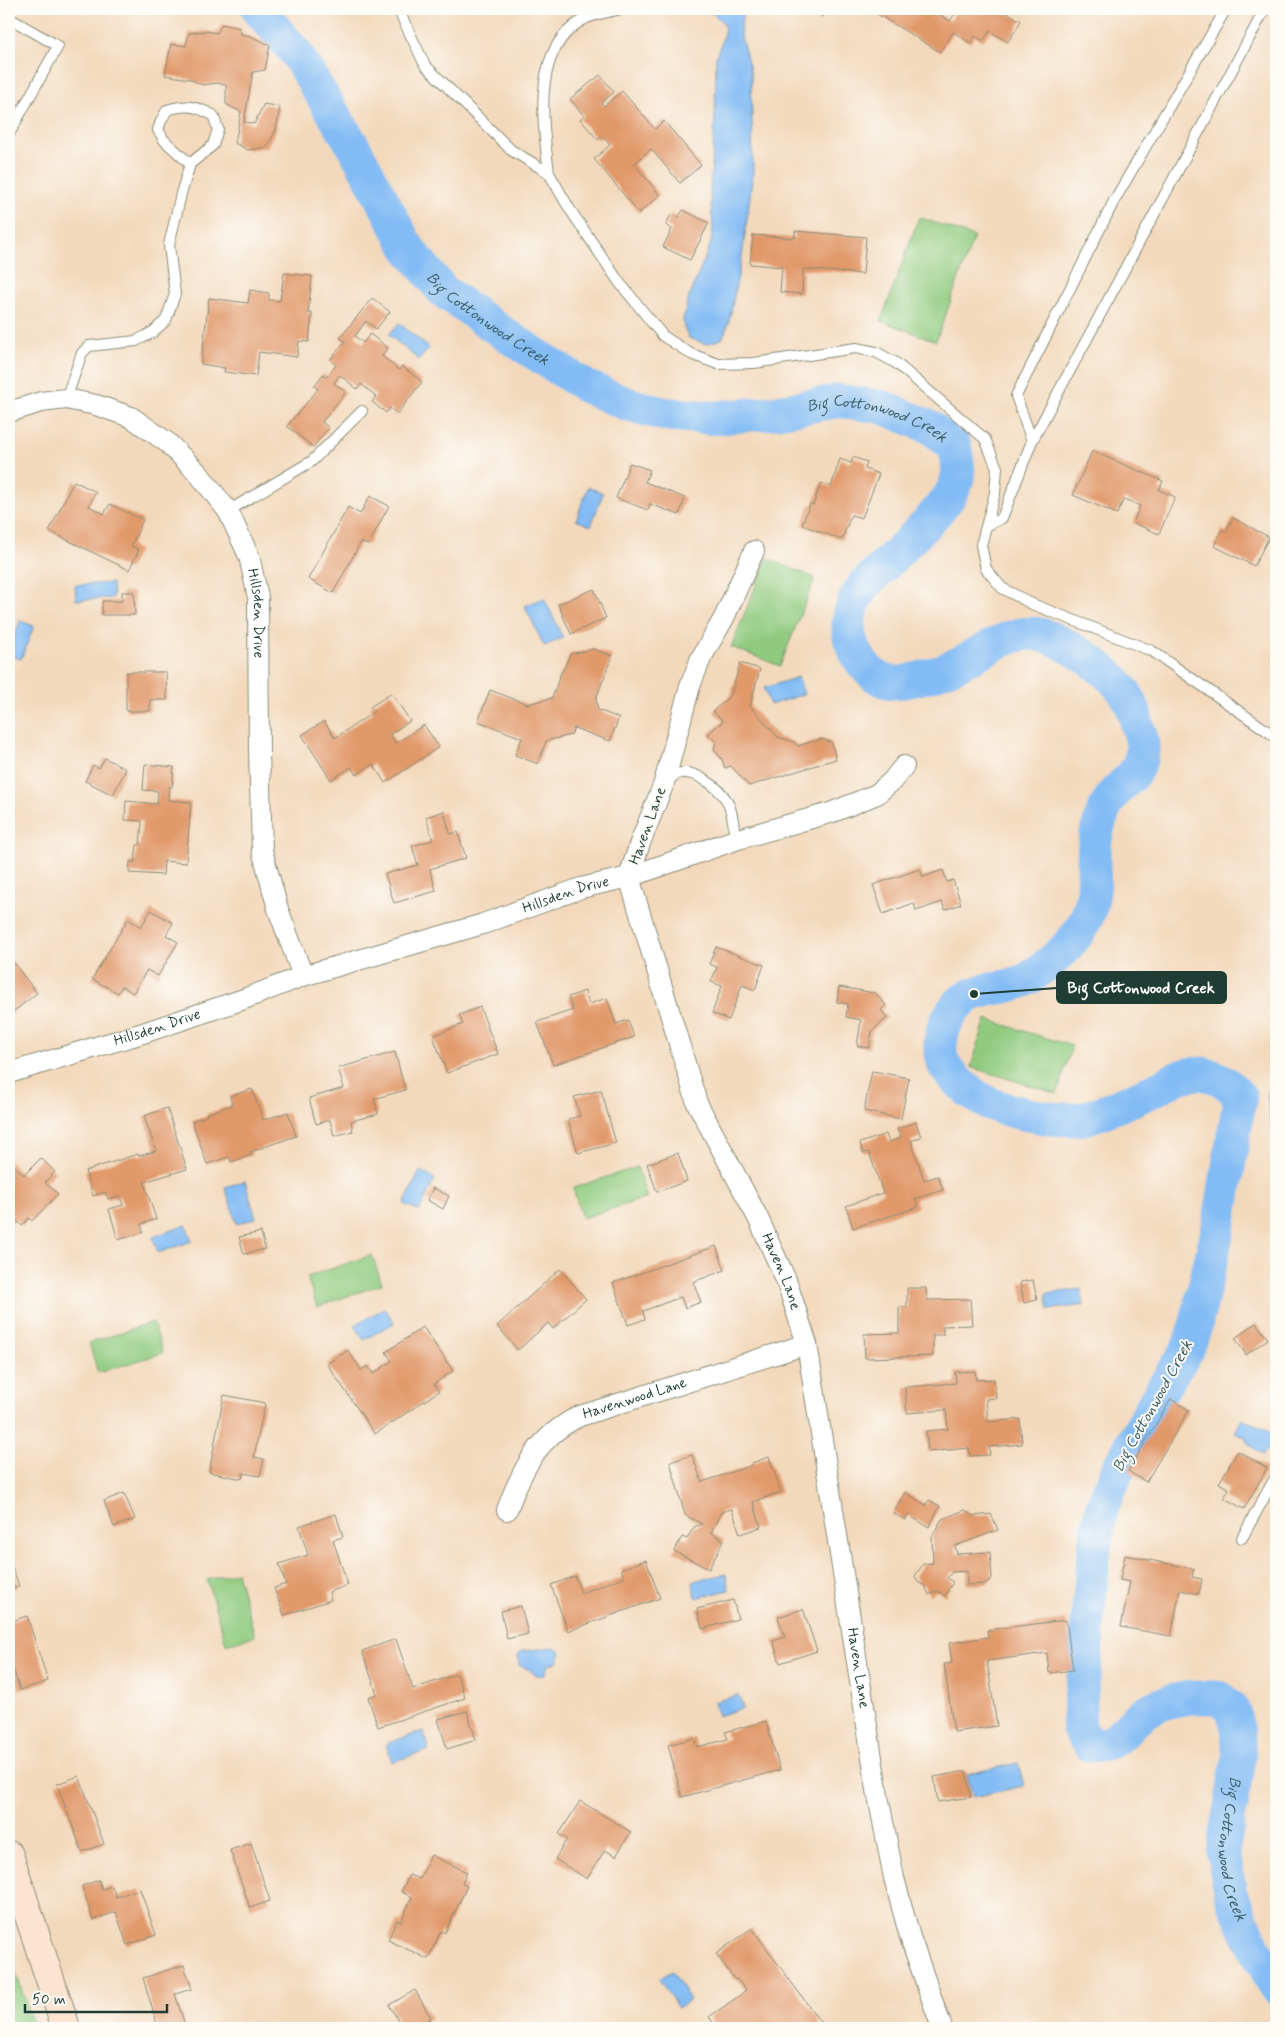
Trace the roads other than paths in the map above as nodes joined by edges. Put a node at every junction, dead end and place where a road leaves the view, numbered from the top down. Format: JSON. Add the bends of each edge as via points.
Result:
{"nodes":[{"id":1,"x":398,"y":9,"type":"edge"},
{"id":2,"x":621,"y":9,"type":"edge"},
{"id":3,"x":1226,"y":9,"type":"edge"},
{"id":4,"x":1264,"y":9,"type":"edge"},
{"id":5,"x":9,"y":18,"type":"edge"},
{"id":6,"x":9,"y":134,"type":"edge"},
{"id":7,"x":190,"y":164,"type":"junction"},
{"id":8,"x":549,"y":173,"type":"junction"},
{"id":9,"x":66,"y":399,"type":"junction"},
{"id":10,"x":362,"y":411,"type":"dead end"},
{"id":11,"x":9,"y":412,"type":"edge"},
{"id":12,"x":1032,"y":441,"type":"junction"},
{"id":13,"x":228,"y":512,"type":"junction"},
{"id":14,"x":988,"y":525,"type":"junction"},
{"id":15,"x":754,"y":551,"type":"dead end"},
{"id":16,"x":1276,"y":737,"type":"edge"},
{"id":17,"x":904,"y":766,"type":"dead end"},
{"id":18,"x":664,"y":783,"type":"junction"},
{"id":19,"x":735,"y":840,"type":"junction"},
{"id":20,"x":629,"y":877,"type":"junction"},
{"id":21,"x":303,"y":976,"type":"junction"},
{"id":22,"x":9,"y":1073,"type":"edge"},
{"id":23,"x":807,"y":1344,"type":"junction"},
{"id":24,"x":1276,"y":1476,"type":"edge"},
{"id":25,"x":506,"y":1510,"type":"dead end"},
{"id":26,"x":1242,"y":1538,"type":"dead end"},
{"id":27,"x":9,"y":1855,"type":"edge"},
{"id":28,"x":66,"y":2028,"type":"edge"},
{"id":29,"x":942,"y":2028,"type":"edge"}],
"edges":[{"from":1,"to":8,"type":"lane","via":[[425,65],[510,150]]},
{"from":2,"to":8,"type":"lane","via":[[582,20],[559,39],[549,60],[542,117]]},
{"from":3,"to":12,"type":"lane","via":[[1114,201],[1016,396]]},
{"from":4,"to":12,"type":"lane"},
{"from":5,"to":6,"type":"lane","via":[[58,46]]},
{"from":7,"to":7,"type":"lane","via":[[213,144],[218,129],[214,114],[181,105],[167,110],[158,130]]},
{"from":7,"to":9,"type":"lane","via":[[169,245],[175,294],[166,320],[136,341],[89,346],[82,353]]},
{"from":8,"to":14,"type":"lane","via":[[619,282],[663,336],[691,354],[718,364],[754,363],[856,348],[876,352],[896,363],[985,439],[997,468]]},
{"from":9,"to":11,"type":"street","name":"Hillsden Drive","via":[[41,402]]},
{"from":9,"to":13,"type":"street","name":"Hillsden Drive","via":[[131,417],[168,442],[198,473]]},
{"from":10,"to":13,"type":"lane","via":[[312,461]]},
{"from":12,"to":14,"type":"lane","via":[[1002,518]]},
{"from":13,"to":21,"type":"street","name":"Hillsden Drive","via":[[249,556],[258,597],[262,850],[278,910]]},
{"from":14,"to":16,"type":"lane","via":[[981,545],[986,569],[1002,588],[1032,604],[1152,651]]},
{"from":15,"to":18,"type":"street","name":"Haven Lane","via":[[690,686]]},
{"from":17,"to":19,"type":"street","name":"Hillsden Drive","via":[[877,794],[833,812]]},
{"from":18,"to":19,"type":"lane","via":[[678,773],[698,776],[712,784],[726,800],[733,818]]},
{"from":18,"to":20,"type":"street","name":"Haven Lane"},
{"from":19,"to":20,"type":"street","name":"Hillsden Drive"},
{"from":20,"to":21,"type":"street","name":"Hillsden Drive","via":[[582,888],[483,924]]},
{"from":20,"to":23,"type":"street","name":"Haven Lane","via":[[697,1103],[758,1218],[786,1280]]},
{"from":21,"to":22,"type":"street","name":"Hillsden Drive","via":[[144,1033]]},
{"from":23,"to":25,"type":"street","name":"Havenwood Lane","via":[[567,1422],[556,1429],[535,1453],[517,1482]]},
{"from":23,"to":29,"type":"street","name":"Haven Lane","via":[[891,1860],[910,1937]]},
{"from":24,"to":26,"type":"lane"},
{"from":27,"to":28,"type":"main road"}]}
